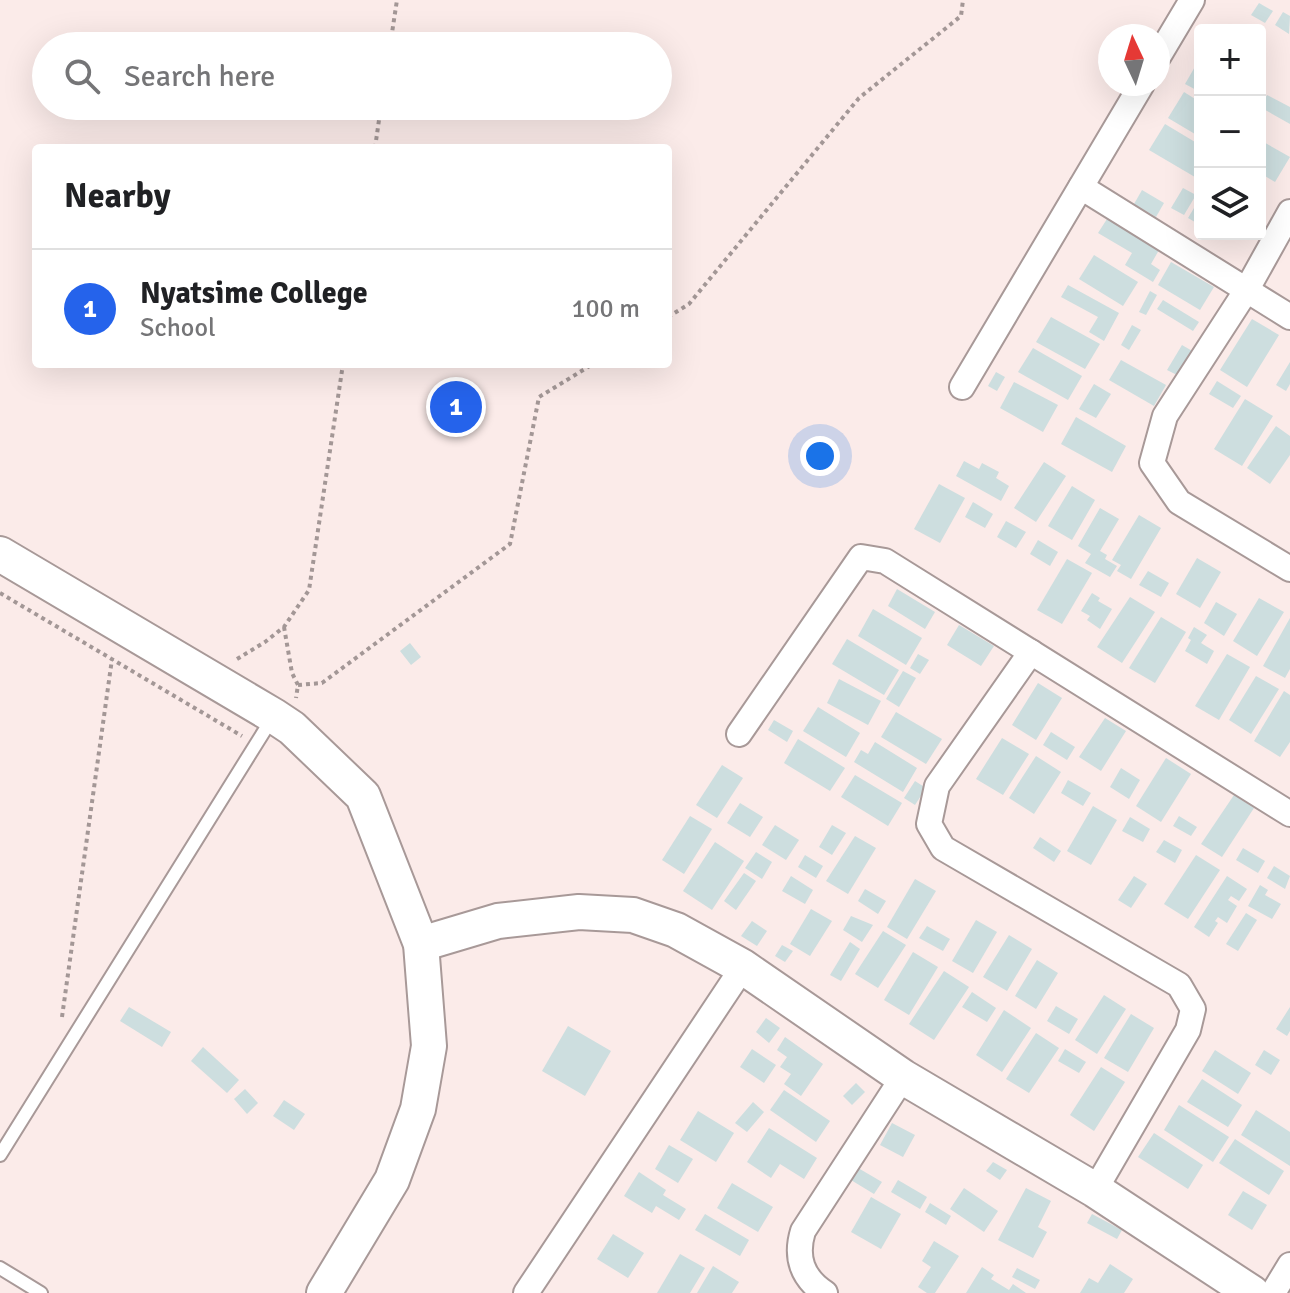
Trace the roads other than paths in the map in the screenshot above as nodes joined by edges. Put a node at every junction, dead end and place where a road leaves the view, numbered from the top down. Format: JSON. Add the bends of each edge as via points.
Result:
{"nodes":[{"id":1,"x":1192,"y":0,"type":"edge"},
{"id":2,"x":1170,"y":37,"type":"edge"},
{"id":3,"x":1135,"y":96,"type":"edge"},
{"id":4,"x":1081,"y":187,"type":"junction"},
{"id":5,"x":1290,"y":212,"type":"edge"},
{"id":6,"x":1246,"y":291,"type":"junction"},
{"id":7,"x":1290,"y":317,"type":"edge"},
{"id":8,"x":962,"y":387,"type":"dead end"},
{"id":9,"x":0,"y":554,"type":"edge"},
{"id":10,"x":1290,"y":569,"type":"edge"},
{"id":11,"x":1031,"y":652,"type":"junction"},
{"id":12,"x":274,"y":729,"type":"junction"},
{"id":13,"x":739,"y":734,"type":"dead end"},
{"id":14,"x":1290,"y":814,"type":"edge"},
{"id":15,"x":421,"y":944,"type":"junction"},
{"id":16,"x":743,"y":967,"type":"junction"},
{"id":17,"x":903,"y":1077,"type":"junction"},
{"id":18,"x":0,"y":1155,"type":"edge"},
{"id":19,"x":1095,"y":1190,"type":"junction"},
{"id":20,"x":1290,"y":1265,"type":"edge"},
{"id":21,"x":0,"y":1268,"type":"edge"},
{"id":22,"x":41,"y":1293,"type":"edge"},
{"id":23,"x":324,"y":1293,"type":"edge"},
{"id":24,"x":526,"y":1293,"type":"edge"},
{"id":25,"x":825,"y":1293,"type":"edge"},
{"id":26,"x":1252,"y":1293,"type":"edge"},
{"id":27,"x":1273,"y":1293,"type":"edge"}],
"edges":[{"from":1,"to":2,"type":"street"},
{"from":3,"to":4,"type":"street"},
{"from":4,"to":6,"type":"street"},
{"from":4,"to":8,"type":"street"},
{"from":5,"to":6,"type":"street"},
{"from":6,"to":7,"type":"street"},
{"from":6,"to":10,"type":"street","via":[[1165,416],[1152,463],[1179,502]]},
{"from":9,"to":12,"type":"street","via":[[208,677]]},
{"from":11,"to":13,"type":"street","via":[[885,561],[861,557]]},
{"from":11,"to":14,"type":"street"},
{"from":11,"to":19,"type":"street","via":[[937,786],[929,824],[943,848],[1179,985],[1193,1009],[1188,1030]]},
{"from":12,"to":15,"type":"street","via":[[363,796]]},
{"from":12,"to":18,"type":"lane"},
{"from":15,"to":16,"type":"street","via":[[498,921],[579,912],[633,915],[676,930]]},
{"from":15,"to":23,"type":"street","via":[[429,1046],[418,1109],[392,1180]]},
{"from":16,"to":17,"type":"street"},
{"from":16,"to":24,"type":"street"},
{"from":17,"to":19,"type":"street"},
{"from":17,"to":25,"type":"street","via":[[803,1231],[804,1274]]},
{"from":19,"to":26,"type":"street"},
{"from":20,"to":27,"type":"street"},
{"from":21,"to":22,"type":"lane"}]}
